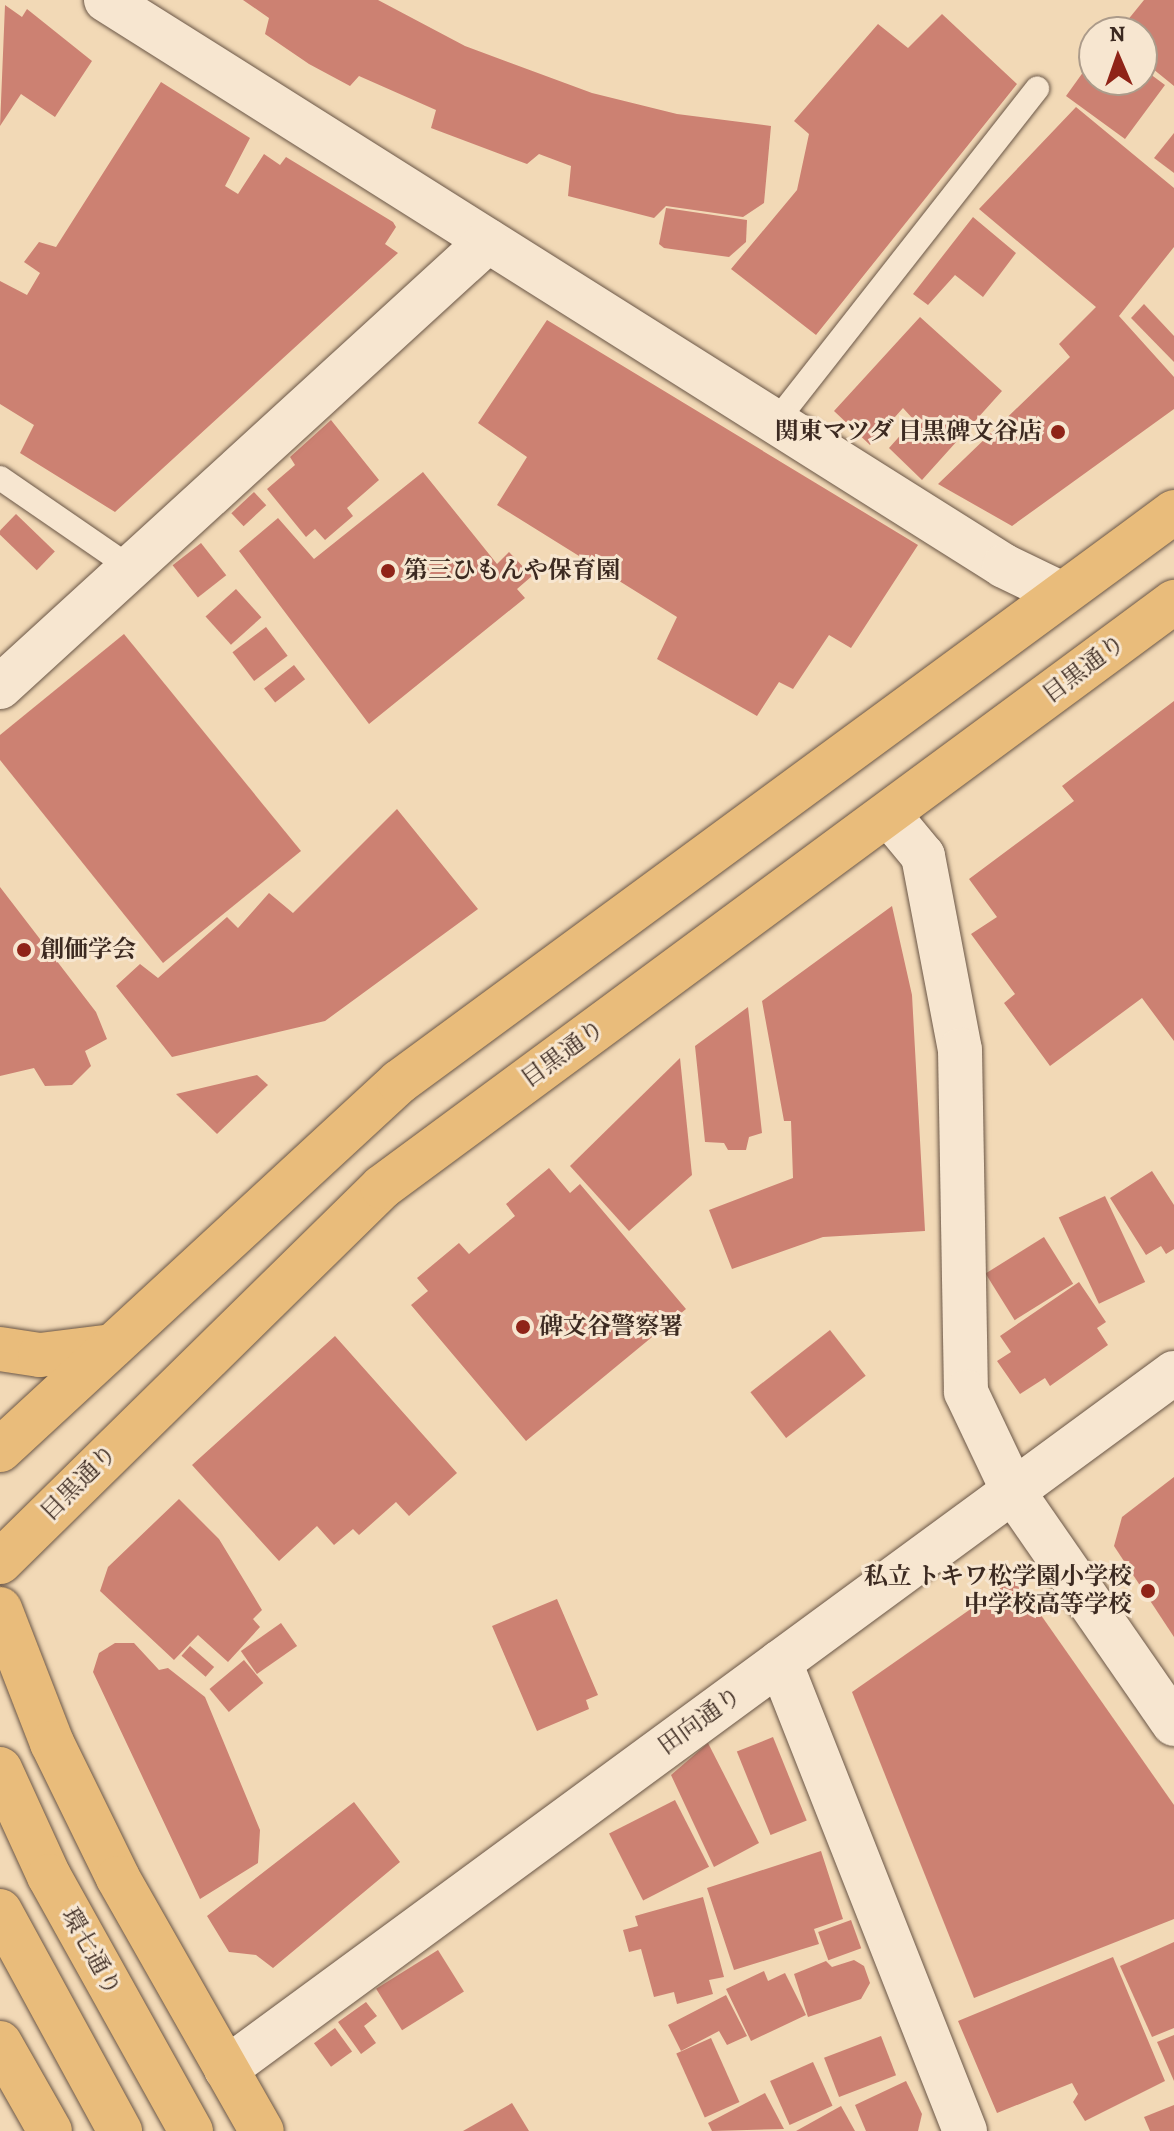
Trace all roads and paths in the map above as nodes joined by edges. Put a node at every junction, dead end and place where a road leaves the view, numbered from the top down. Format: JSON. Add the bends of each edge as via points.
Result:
{"nodes":[{"id":1,"x":106,"y":0,"type":"edge"},
{"id":2,"x":1037,"y":89,"type":"dead end"},
{"id":3,"x":488,"y":241,"type":"junction"},
{"id":4,"x":778,"y":419,"type":"junction"},
{"id":5,"x":0,"y":478,"type":"edge"},
{"id":6,"x":1174,"y":512,"type":"edge"},
{"id":7,"x":131,"y":568,"type":"junction"},
{"id":8,"x":1062,"y":594,"type":"junction"},
{"id":9,"x":1174,"y":602,"type":"edge"},
{"id":10,"x":0,"y":687,"type":"edge"},
{"id":11,"x":889,"y":815,"type":"junction"},
{"id":12,"x":112,"y":1346,"type":"junction"},
{"id":13,"x":0,"y":1349,"type":"edge"},
{"id":14,"x":1174,"y":1373,"type":"edge"},
{"id":15,"x":0,"y":1450,"type":"edge"},
{"id":16,"x":1014,"y":1493,"type":"junction"},
{"id":17,"x":0,"y":1562,"type":"edge"},
{"id":18,"x":0,"y":1609,"type":"edge"},
{"id":19,"x":780,"y":1662,"type":"junction"},
{"id":20,"x":1174,"y":1724,"type":"edge"},
{"id":21,"x":0,"y":1769,"type":"edge"},
{"id":22,"x":0,"y":1911,"type":"edge"},
{"id":23,"x":0,"y":2043,"type":"edge"},
{"id":24,"x":226,"y":2069,"type":"junction"},
{"id":25,"x":50,"y":2131,"type":"edge"},
{"id":26,"x":120,"y":2131,"type":"edge"},
{"id":27,"x":191,"y":2131,"type":"edge"},
{"id":28,"x":262,"y":2131,"type":"edge"},
{"id":29,"x":965,"y":2131,"type":"edge"}],
"edges":[{"from":1,"to":3,"type":"street"},
{"from":2,"to":4,"type":"lane"},
{"from":3,"to":4,"type":"street"},
{"from":3,"to":7,"type":"street"},
{"from":4,"to":8,"type":"street","via":[[1004,566]]},
{"from":5,"to":7,"type":"lane"},
{"from":6,"to":8,"type":"main road"},
{"from":7,"to":10,"type":"street"},
{"from":8,"to":12,"type":"main road","via":[[399,1082]]},
{"from":9,"to":11,"type":"main road","name":"目黒通り"},
{"from":11,"to":16,"type":"street","via":[[923,856],[960,1050],[966,1392]]},
{"from":11,"to":17,"type":"main road","name":"目黒通り","via":[[382,1187]]},
{"from":12,"to":13,"type":"main road","via":[[40,1355]]},
{"from":12,"to":15,"type":"main road"},
{"from":14,"to":16,"type":"street","name":"田向通り"},
{"from":16,"to":19,"type":"street","name":"田向通り"},
{"from":16,"to":20,"type":"street"},
{"from":18,"to":24,"type":"main road","via":[[52,1743],[118,1878]]},
{"from":19,"to":24,"type":"street","name":"田向通り"},
{"from":19,"to":29,"type":"street"},
{"from":21,"to":27,"type":"main road","name":"環七通り","via":[[49,1876]]},
{"from":22,"to":26,"type":"main road"},
{"from":23,"to":25,"type":"main road"},
{"from":24,"to":28,"type":"main road"}]}
